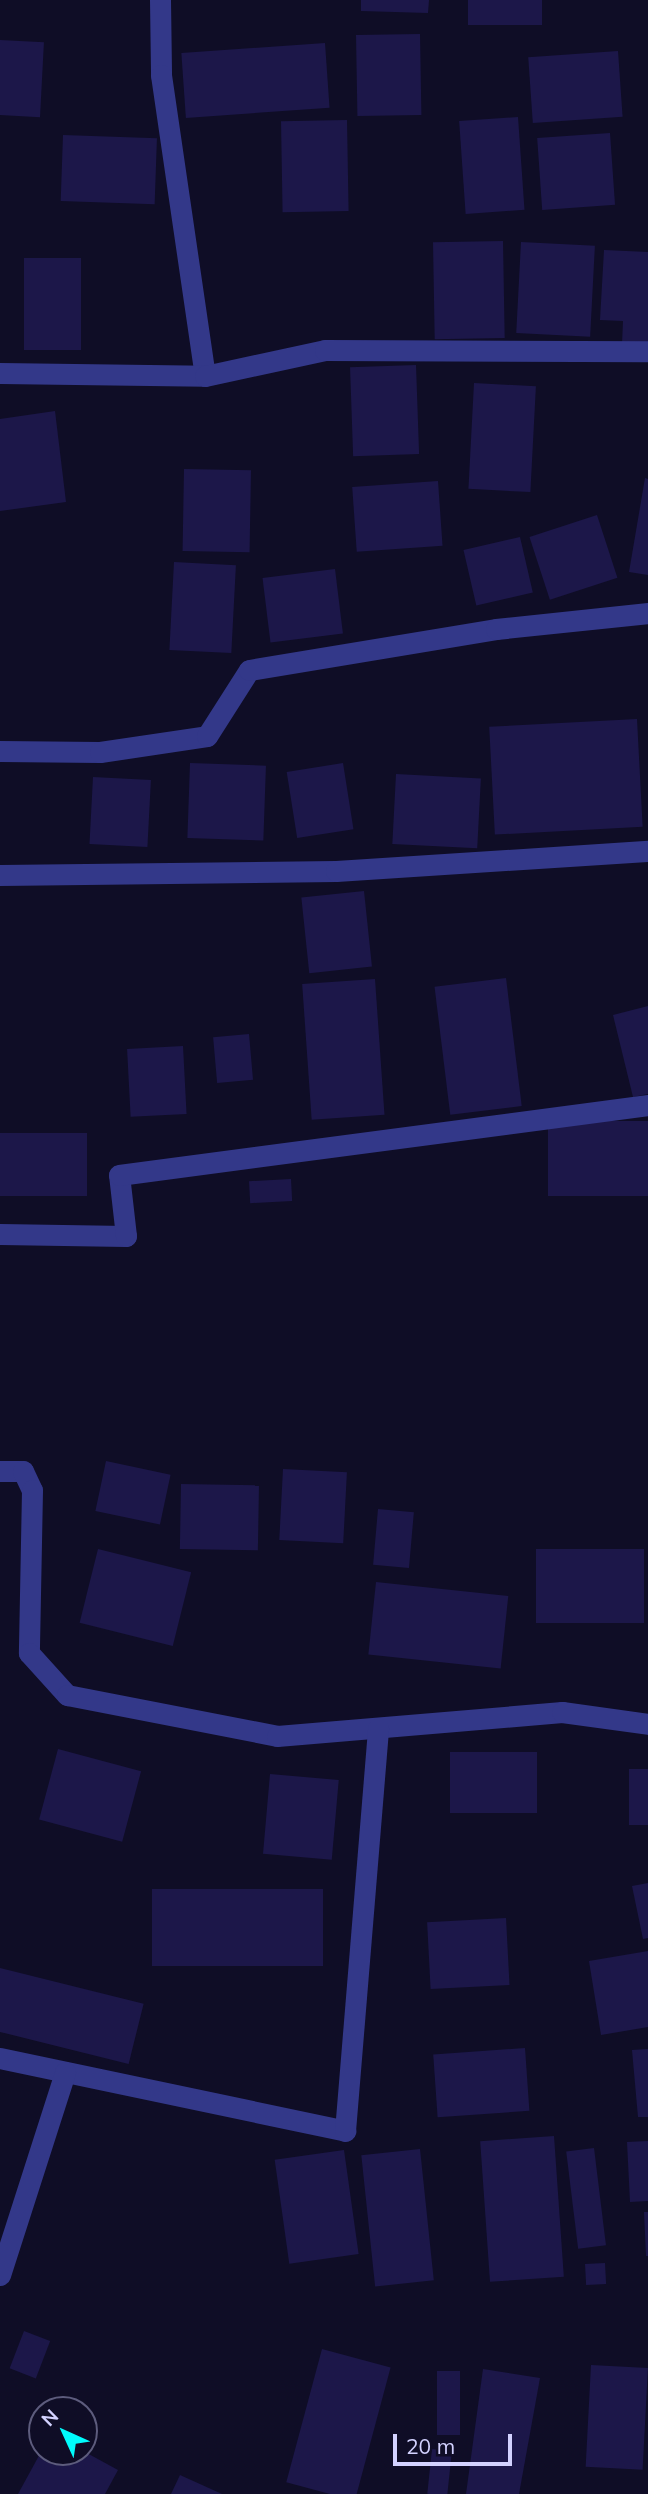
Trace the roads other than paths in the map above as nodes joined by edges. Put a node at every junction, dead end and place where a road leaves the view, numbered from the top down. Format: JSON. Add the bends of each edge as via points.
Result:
{"nodes":[{"id":1,"x":160,"y":0,"type":"edge"},
{"id":2,"x":648,"y":351,"type":"edge"},
{"id":3,"x":0,"y":373,"type":"edge"},
{"id":4,"x":205,"y":376,"type":"junction"},
{"id":5,"x":648,"y":612,"type":"edge"},
{"id":6,"x":0,"y":751,"type":"edge"},
{"id":7,"x":648,"y":851,"type":"edge"},
{"id":8,"x":0,"y":875,"type":"edge"},
{"id":9,"x":648,"y":1105,"type":"edge"},
{"id":10,"x":0,"y":1234,"type":"edge"},
{"id":11,"x":0,"y":1471,"type":"edge"},
{"id":12,"x":648,"y":1724,"type":"edge"},
{"id":13,"x":378,"y":1728,"type":"junction"},
{"id":14,"x":0,"y":2058,"type":"edge"},
{"id":15,"x":65,"y":2072,"type":"junction"},
{"id":16,"x":0,"y":2275,"type":"edge"}],
"edges":[{"from":1,"to":4,"type":"street","via":[[161,75]]},
{"from":2,"to":4,"type":"street","via":[[325,350]]},
{"from":3,"to":4,"type":"street"},
{"from":5,"to":6,"type":"street","via":[[496,629],[249,670],[207,736],[100,752]]},
{"from":7,"to":8,"type":"street","via":[[336,871]]},
{"from":9,"to":10,"type":"street","via":[[118,1175],[126,1236]]},
{"from":11,"to":13,"type":"street","via":[[23,1471],[32,1490],[29,1653],[67,1695],[277,1736]]},
{"from":12,"to":13,"type":"street","via":[[562,1712]]},
{"from":13,"to":15,"type":"street","via":[[345,2131]]},
{"from":14,"to":15,"type":"street"},
{"from":15,"to":16,"type":"street"}]}
